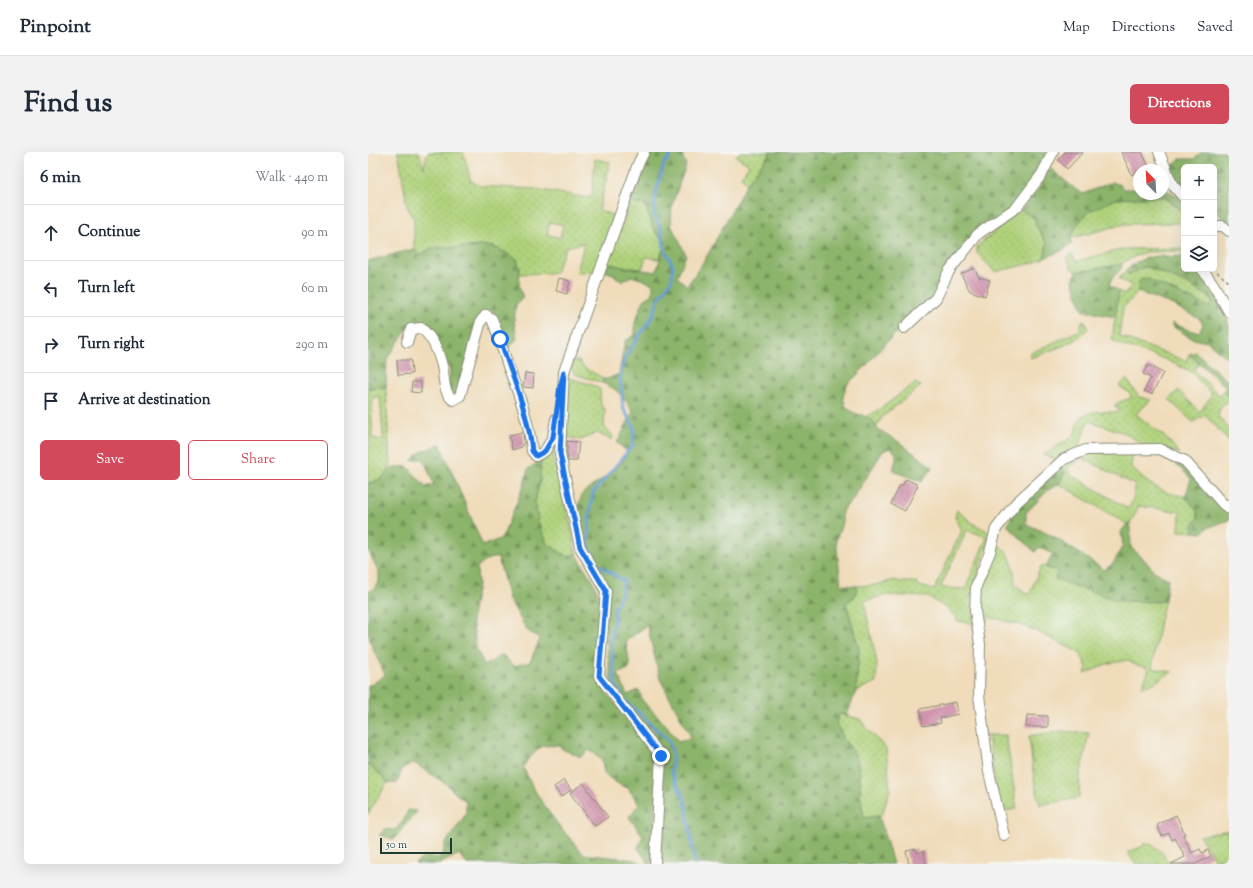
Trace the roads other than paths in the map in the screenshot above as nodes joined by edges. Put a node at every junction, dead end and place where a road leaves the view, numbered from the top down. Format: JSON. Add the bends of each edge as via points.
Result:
{"nodes":[{"id":1,"x":644,"y":152,"type":"edge"},
{"id":2,"x":1053,"y":152,"type":"edge"},
{"id":3,"x":1159,"y":152,"type":"edge"},
{"id":4,"x":1181,"y":194,"type":"edge"},
{"id":5,"x":1217,"y":226,"type":"edge"},
{"id":6,"x":1229,"y":231,"type":"edge"},
{"id":7,"x":1204,"y":272,"type":"edge"},
{"id":8,"x":1229,"y":312,"type":"edge"},
{"id":9,"x":904,"y":328,"type":"dead end"},
{"id":10,"x":407,"y":342,"type":"dead end"},
{"id":11,"x":564,"y":372,"type":"junction"},
{"id":12,"x":1229,"y":508,"type":"edge"},
{"id":13,"x":1004,"y":836,"type":"dead end"},
{"id":14,"x":655,"y":864,"type":"edge"}],
"edges":[{"from":1,"to":11,"type":"street"},
{"from":2,"to":9,"type":"street","via":[[1042,174],[1017,207],[978,234],[949,271],[936,298]]},
{"from":3,"to":4,"type":"street","via":[[1172,184]]},
{"from":5,"to":6,"type":"street"},
{"from":7,"to":8,"type":"street"},
{"from":10,"to":11,"type":"street","via":[[411,329],[421,328],[429,335],[438,352],[448,395],[453,400],[460,396],[481,321],[486,315],[492,319],[520,396],[532,451],[536,456],[545,451],[553,437]]},
{"from":11,"to":14,"type":"street","via":[[560,454],[580,547],[606,591],[599,676],[661,756]]},
{"from":12,"to":13,"type":"street","via":[[1222,504],[1185,461],[1160,449],[1086,450],[1064,458],[1016,503],[996,529],[976,586],[975,611],[980,644],[981,711],[989,772]]}]}
